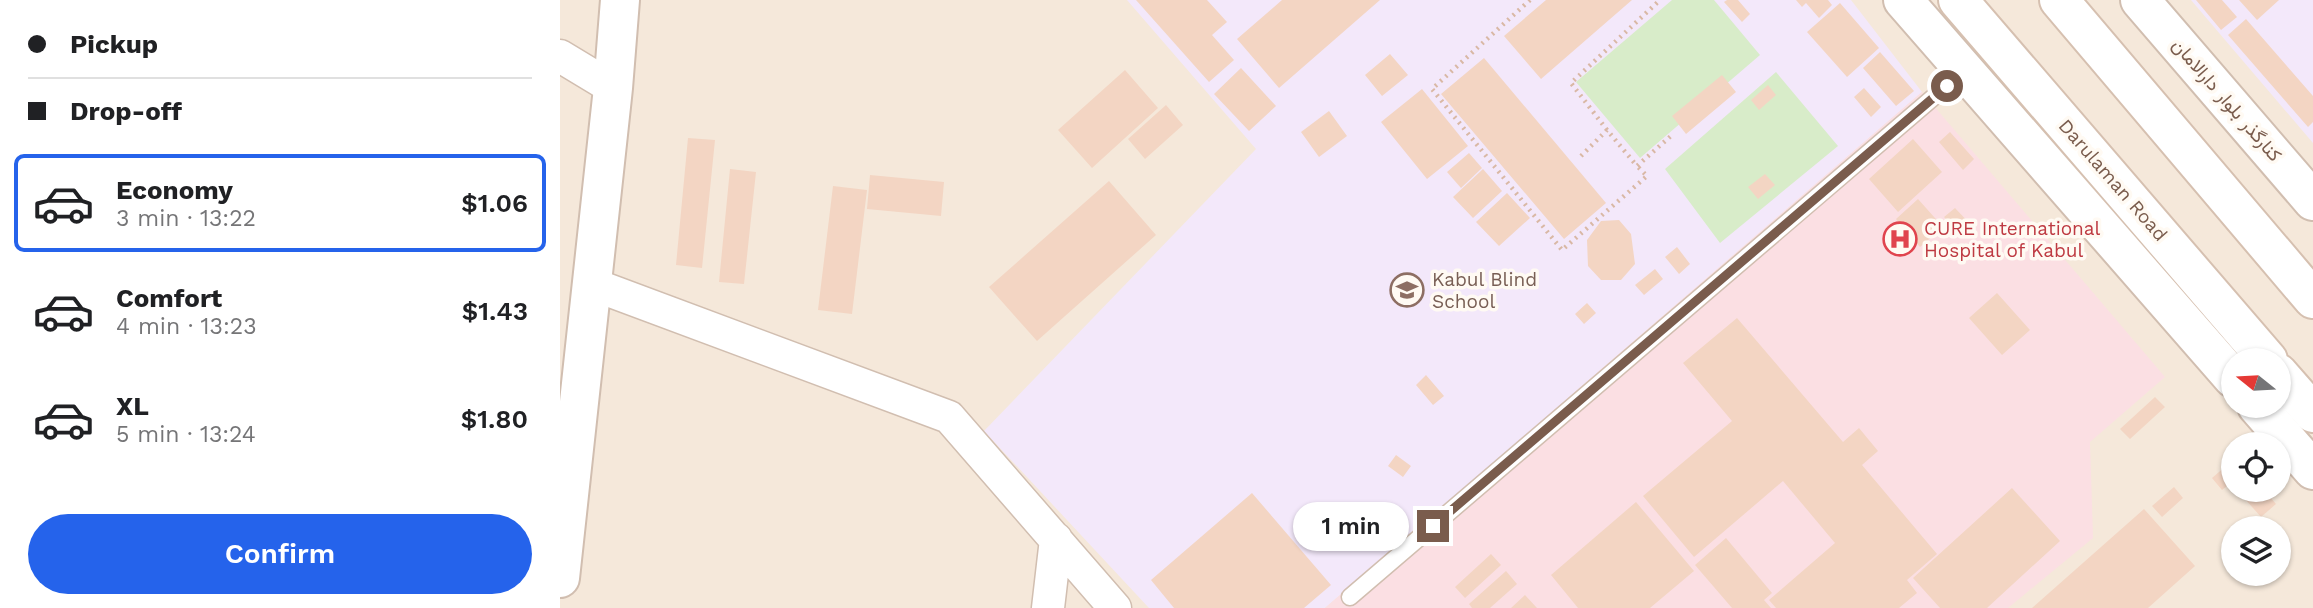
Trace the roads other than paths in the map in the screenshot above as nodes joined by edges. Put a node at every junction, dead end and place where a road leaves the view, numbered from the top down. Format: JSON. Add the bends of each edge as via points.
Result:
{"nodes":[{"id":1,"x":620,"y":0,"type":"edge"},
{"id":2,"x":1903,"y":0,"type":"edge"},
{"id":3,"x":1958,"y":0,"type":"edge"},
{"id":4,"x":2059,"y":0,"type":"edge"},
{"id":5,"x":2140,"y":0,"type":"edge"},
{"id":6,"x":560,"y":56,"type":"edge"},
{"id":7,"x":1964,"y":71,"type":"junction"},
{"id":8,"x":613,"y":88,"type":"junction"},
{"id":9,"x":2313,"y":201,"type":"edge"},
{"id":10,"x":592,"y":284,"type":"junction"},
{"id":11,"x":2313,"y":299,"type":"edge"},
{"id":12,"x":2258,"y":348,"type":"edge"},
{"id":13,"x":2221,"y":364,"type":"edge"},
{"id":14,"x":2291,"y":388,"type":"edge"},
{"id":15,"x":2313,"y":413,"type":"edge"},
{"id":16,"x":2268,"y":418,"type":"edge"},
{"id":17,"x":2313,"y":470,"type":"edge"},
{"id":18,"x":1056,"y":539,"type":"junction"},
{"id":19,"x":560,"y":578,"type":"edge"},
{"id":20,"x":1350,"y":597,"type":"dead end"},
{"id":21,"x":1048,"y":608,"type":"edge"},
{"id":22,"x":1115,"y":608,"type":"edge"}],
"edges":[{"from":1,"to":8,"type":"street"},
{"from":2,"to":7,"type":"street"},
{"from":3,"to":12,"type":"street","name":"Darulaman Road"},
{"from":4,"to":11,"type":"street"},
{"from":5,"to":9,"type":"street","name":"کنارگذر بلوار دارالامان"},
{"from":6,"to":8,"type":"street"},
{"from":7,"to":13,"type":"street"},
{"from":7,"to":20,"type":"lane"},
{"from":8,"to":10,"type":"street"},
{"from":10,"to":18,"type":"street","via":[[949,417]]},
{"from":10,"to":19,"type":"street"},
{"from":14,"to":15,"type":"street"},
{"from":16,"to":17,"type":"street"},
{"from":18,"to":21,"type":"street"},
{"from":18,"to":22,"type":"street"}]}
